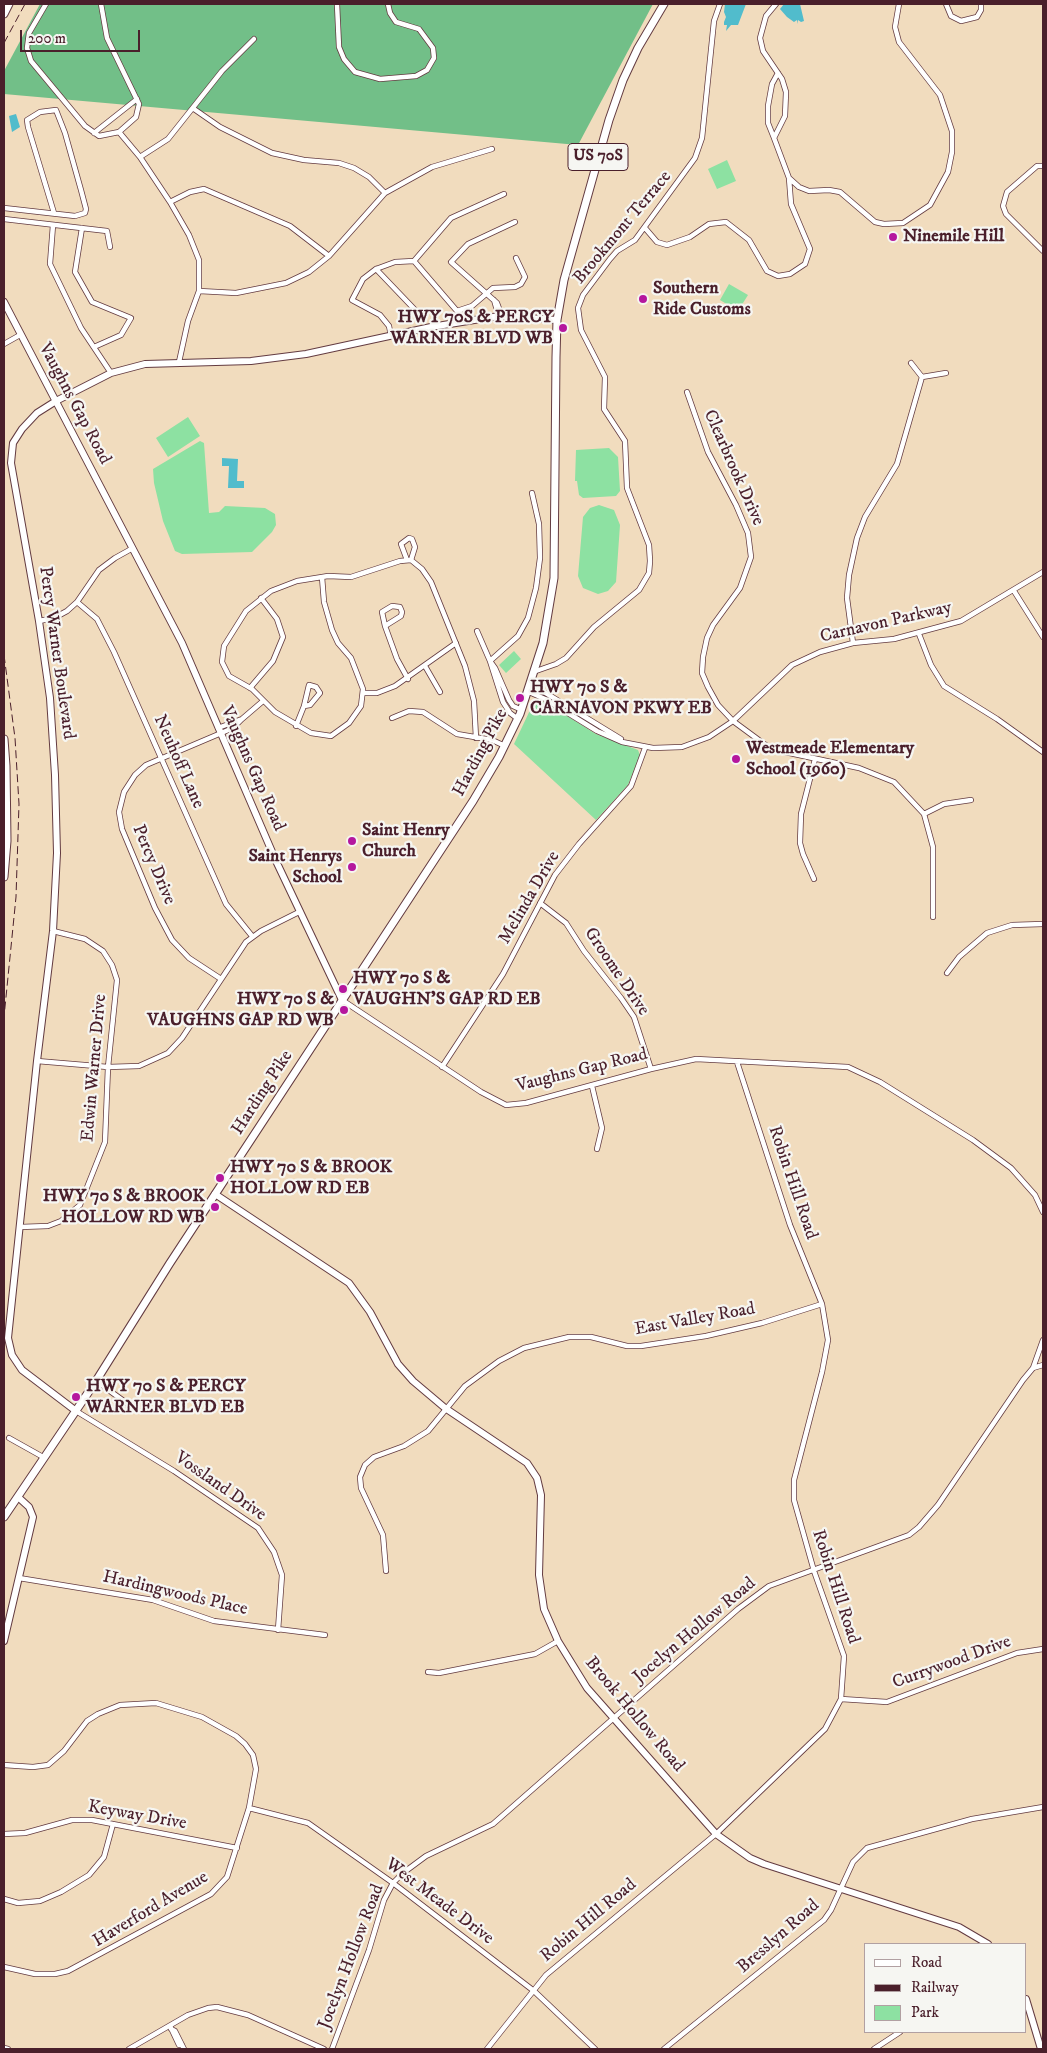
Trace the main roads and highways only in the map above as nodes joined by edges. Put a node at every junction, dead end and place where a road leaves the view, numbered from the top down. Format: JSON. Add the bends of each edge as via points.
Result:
{"nodes":[{"id":1,"x":9,"y":4,"type":"edge"},
{"id":2,"x":664,"y":4,"type":"edge"},
{"id":3,"x":4,"y":14,"type":"edge"},
{"id":4,"x":4,"y":740,"type":"edge"},
{"id":5,"x":5,"y":841,"type":"edge"},
{"id":6,"x":4,"y":877,"type":"edge"},
{"id":7,"x":4,"y":1517,"type":"edge"}],
"edges":[{"from":1,"to":3,"type":"main road"},
{"from":2,"to":7,"type":"main road","name":"Harding Pike","number":"US 70S","via":[[638,48],[609,120],[568,262],[557,320],[555,564],[549,615],[536,671],[522,710],[473,801]]},
{"from":4,"to":5,"type":"main road"},
{"from":5,"to":6,"type":"main road"}]}
